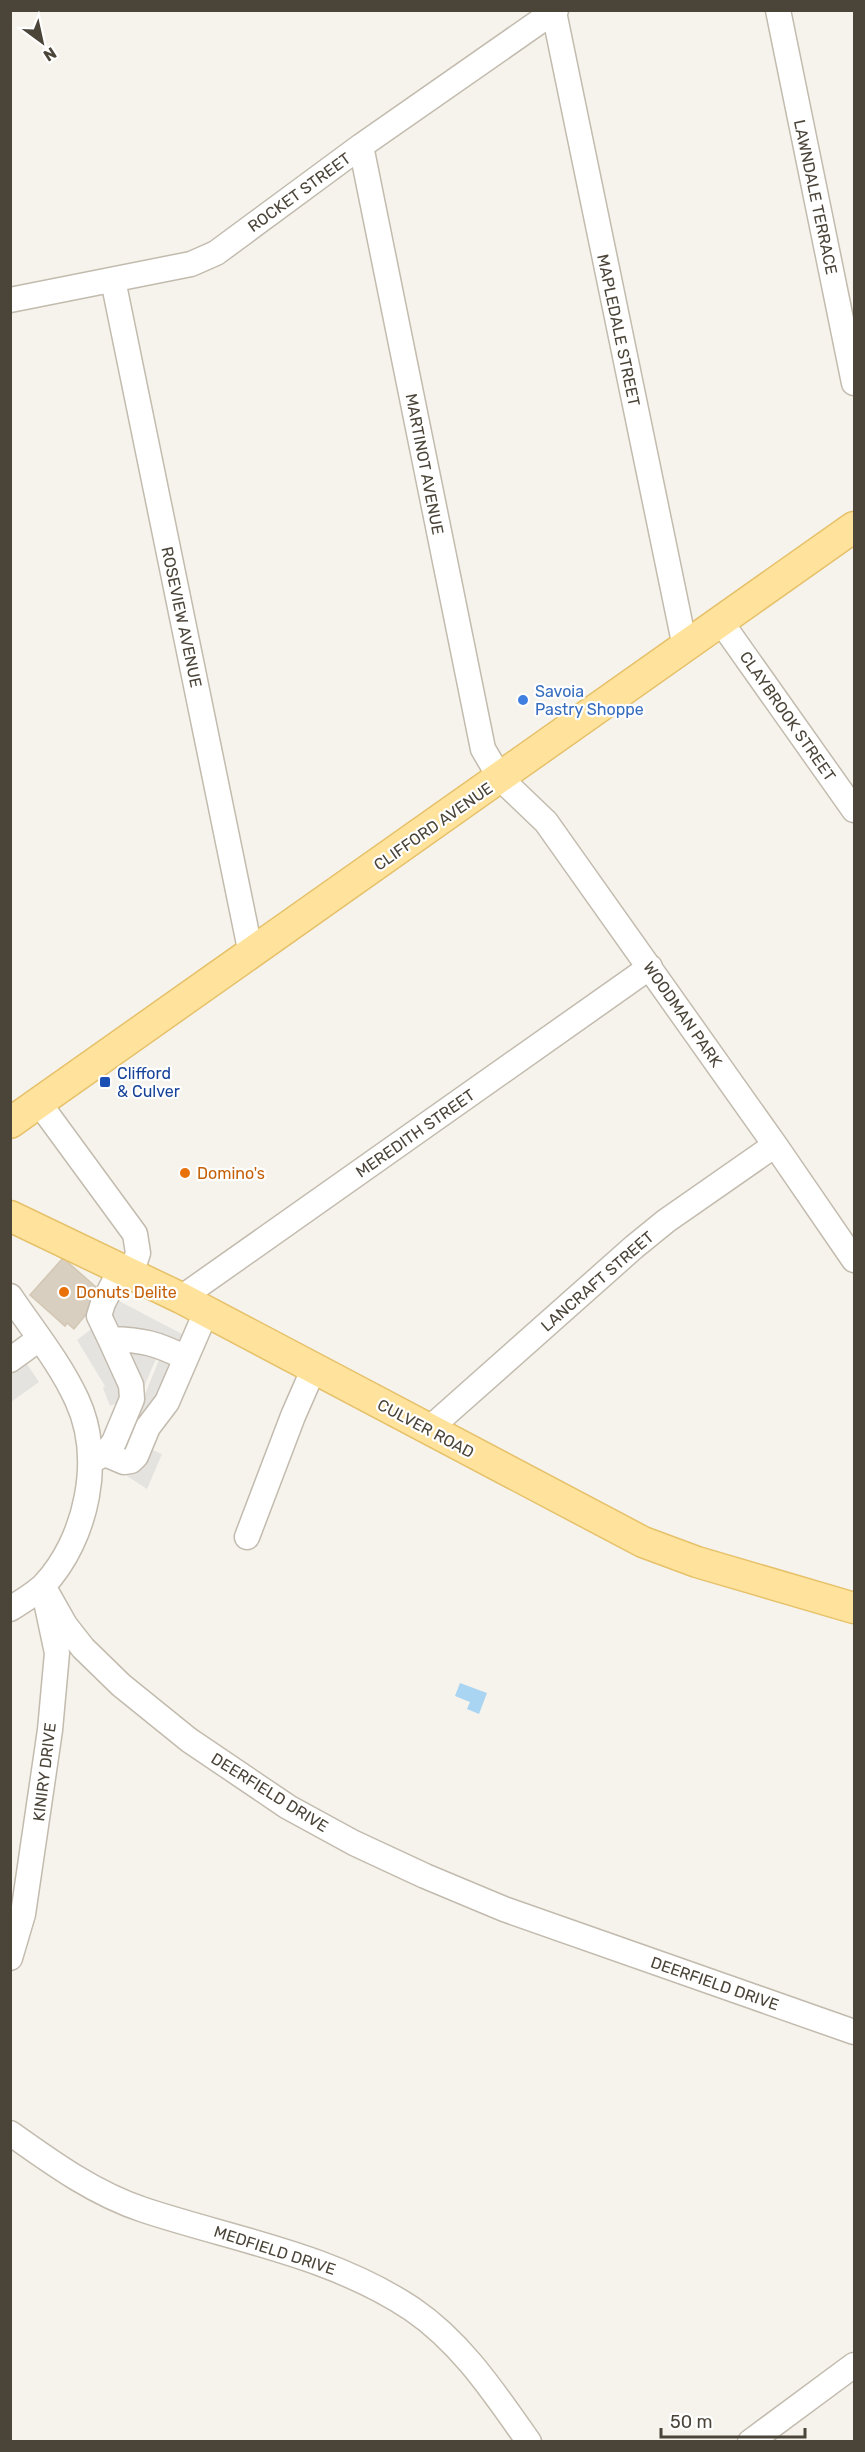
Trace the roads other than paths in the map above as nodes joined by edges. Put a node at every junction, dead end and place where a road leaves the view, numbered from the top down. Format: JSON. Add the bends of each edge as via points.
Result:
{"nodes":[{"id":1,"x":778,"y":10,"type":"edge"},
{"id":2,"x":555,"y":11,"type":"edge"},
{"id":3,"x":360,"y":146,"type":"junction"},
{"id":4,"x":113,"y":280,"type":"junction"},
{"id":5,"x":10,"y":300,"type":"edge"},
{"id":6,"x":855,"y":383,"type":"edge"},
{"id":7,"x":855,"y":527,"type":"edge"},
{"id":8,"x":721,"y":622,"type":"junction"},
{"id":9,"x":686,"y":647,"type":"junction"},
{"id":10,"x":500,"y":778,"type":"junction"},
{"id":11,"x":855,"y":810,"type":"edge"},
{"id":12,"x":251,"y":954,"type":"junction"},
{"id":13,"x":650,"y":967,"type":"junction"},
{"id":14,"x":39,"y":1103,"type":"junction"},
{"id":15,"x":10,"y":1123,"type":"edge"},
{"id":16,"x":775,"y":1145,"type":"junction"},
{"id":17,"x":10,"y":1216,"type":"edge"},
{"id":18,"x":855,"y":1260,"type":"edge"},
{"id":19,"x":126,"y":1272,"type":"junction"},
{"id":20,"x":10,"y":1296,"type":"edge"},
{"id":21,"x":194,"y":1305,"type":"junction"},
{"id":22,"x":39,"y":1339,"type":"junction"},
{"id":23,"x":110,"y":1339,"type":"junction"},
{"id":24,"x":186,"y":1358,"type":"junction"},
{"id":25,"x":10,"y":1360,"type":"edge"},
{"id":26,"x":314,"y":1368,"type":"junction"},
{"id":27,"x":429,"y":1429,"type":"junction"},
{"id":28,"x":97,"y":1458,"type":"junction"},
{"id":29,"x":247,"y":1537,"type":"dead end"},
{"id":30,"x":43,"y":1586,"type":"junction"},
{"id":31,"x":855,"y":1608,"type":"edge"},
{"id":32,"x":10,"y":1609,"type":"edge"},
{"id":33,"x":10,"y":1958,"type":"edge"},
{"id":34,"x":855,"y":2032,"type":"edge"},
{"id":35,"x":10,"y":2133,"type":"edge"},
{"id":36,"x":855,"y":2365,"type":"edge"},
{"id":37,"x":529,"y":2442,"type":"edge"},
{"id":38,"x":750,"y":2442,"type":"edge"}],
"edges":[{"from":1,"to":6,"type":"street","name":"LAWNDALE TERRACE"},
{"from":2,"to":3,"type":"street","name":"ROCKET STREET"},
{"from":2,"to":9,"type":"street","name":"MAPLEDALE STREET"},
{"from":3,"to":4,"type":"street","name":"ROCKET STREET","via":[[216,253],[191,264]]},
{"from":3,"to":10,"type":"street","name":"MARTINOT AVENUE","via":[[478,728],[483,749]]},
{"from":4,"to":5,"type":"street","name":"ROCKET STREET"},
{"from":4,"to":12,"type":"street","name":"ROSEVIEW AVENUE"},
{"from":7,"to":8,"type":"main road","name":"CLIFFORD AVENUE"},
{"from":8,"to":9,"type":"main road","name":"CLIFFORD AVENUE"},
{"from":8,"to":11,"type":"street","name":"CLAYBROOK STREET"},
{"from":9,"to":10,"type":"main road","name":"CLIFFORD AVENUE"},
{"from":10,"to":12,"type":"main road","name":"CLIFFORD AVENUE"},
{"from":10,"to":13,"type":"street","name":"WOODMAN PARK","via":[[546,822]]},
{"from":12,"to":14,"type":"main road","name":"CLIFFORD AVENUE"},
{"from":13,"to":16,"type":"street","name":"WOODMAN PARK"},
{"from":13,"to":21,"type":"street","name":"MEREDITH STREET"},
{"from":14,"to":15,"type":"main road","name":"CLIFFORD AVENUE"},
{"from":14,"to":19,"type":"street","via":[[135,1234],[138,1253]]},
{"from":16,"to":18,"type":"street","name":"WOODMAN PARK"},
{"from":16,"to":27,"type":"street","name":"LANCRAFT STREET","via":[[634,1247]]},
{"from":17,"to":19,"type":"main road","name":"CULVER ROAD"},
{"from":19,"to":21,"type":"main road","name":"CULVER ROAD"},
{"from":19,"to":23,"type":"street","via":[[103,1303],[99,1316]]},
{"from":20,"to":22,"type":"street"},
{"from":21,"to":24,"type":"street"},
{"from":21,"to":26,"type":"main road","name":"CULVER ROAD"},
{"from":22,"to":25,"type":"street"},
{"from":22,"to":28,"type":"street","via":[[78,1402]]},
{"from":23,"to":24,"type":"street","via":[[143,1340]]},
{"from":23,"to":28,"type":"street","via":[[131,1385],[132,1399],[119,1432]]},
{"from":24,"to":28,"type":"street","via":[[167,1402],[148,1427],[136,1456],[124,1462]]},
{"from":26,"to":27,"type":"main road","name":"CULVER ROAD"},
{"from":26,"to":29,"type":"street"},
{"from":27,"to":31,"type":"main road","name":"CULVER ROAD","via":[[659,1549]]},
{"from":28,"to":30,"type":"street","via":[[73,1541]]},
{"from":30,"to":32,"type":"street"},
{"from":30,"to":33,"type":"street","name":"KINIRY DRIVE","via":[[57,1653],[34,1846],[23,1914]]},
{"from":30,"to":34,"type":"street","name":"DEERFIELD DRIVE","via":[[83,1648],[121,1685],[189,1740],[288,1807],[335,1833],[504,1909]]},
{"from":35,"to":37,"type":"street","name":"MEDFIELD DRIVE","via":[[71,2175],[115,2198],[143,2210],[312,2259],[412,2309],[464,2354]]},
{"from":36,"to":38,"type":"street"}]}
